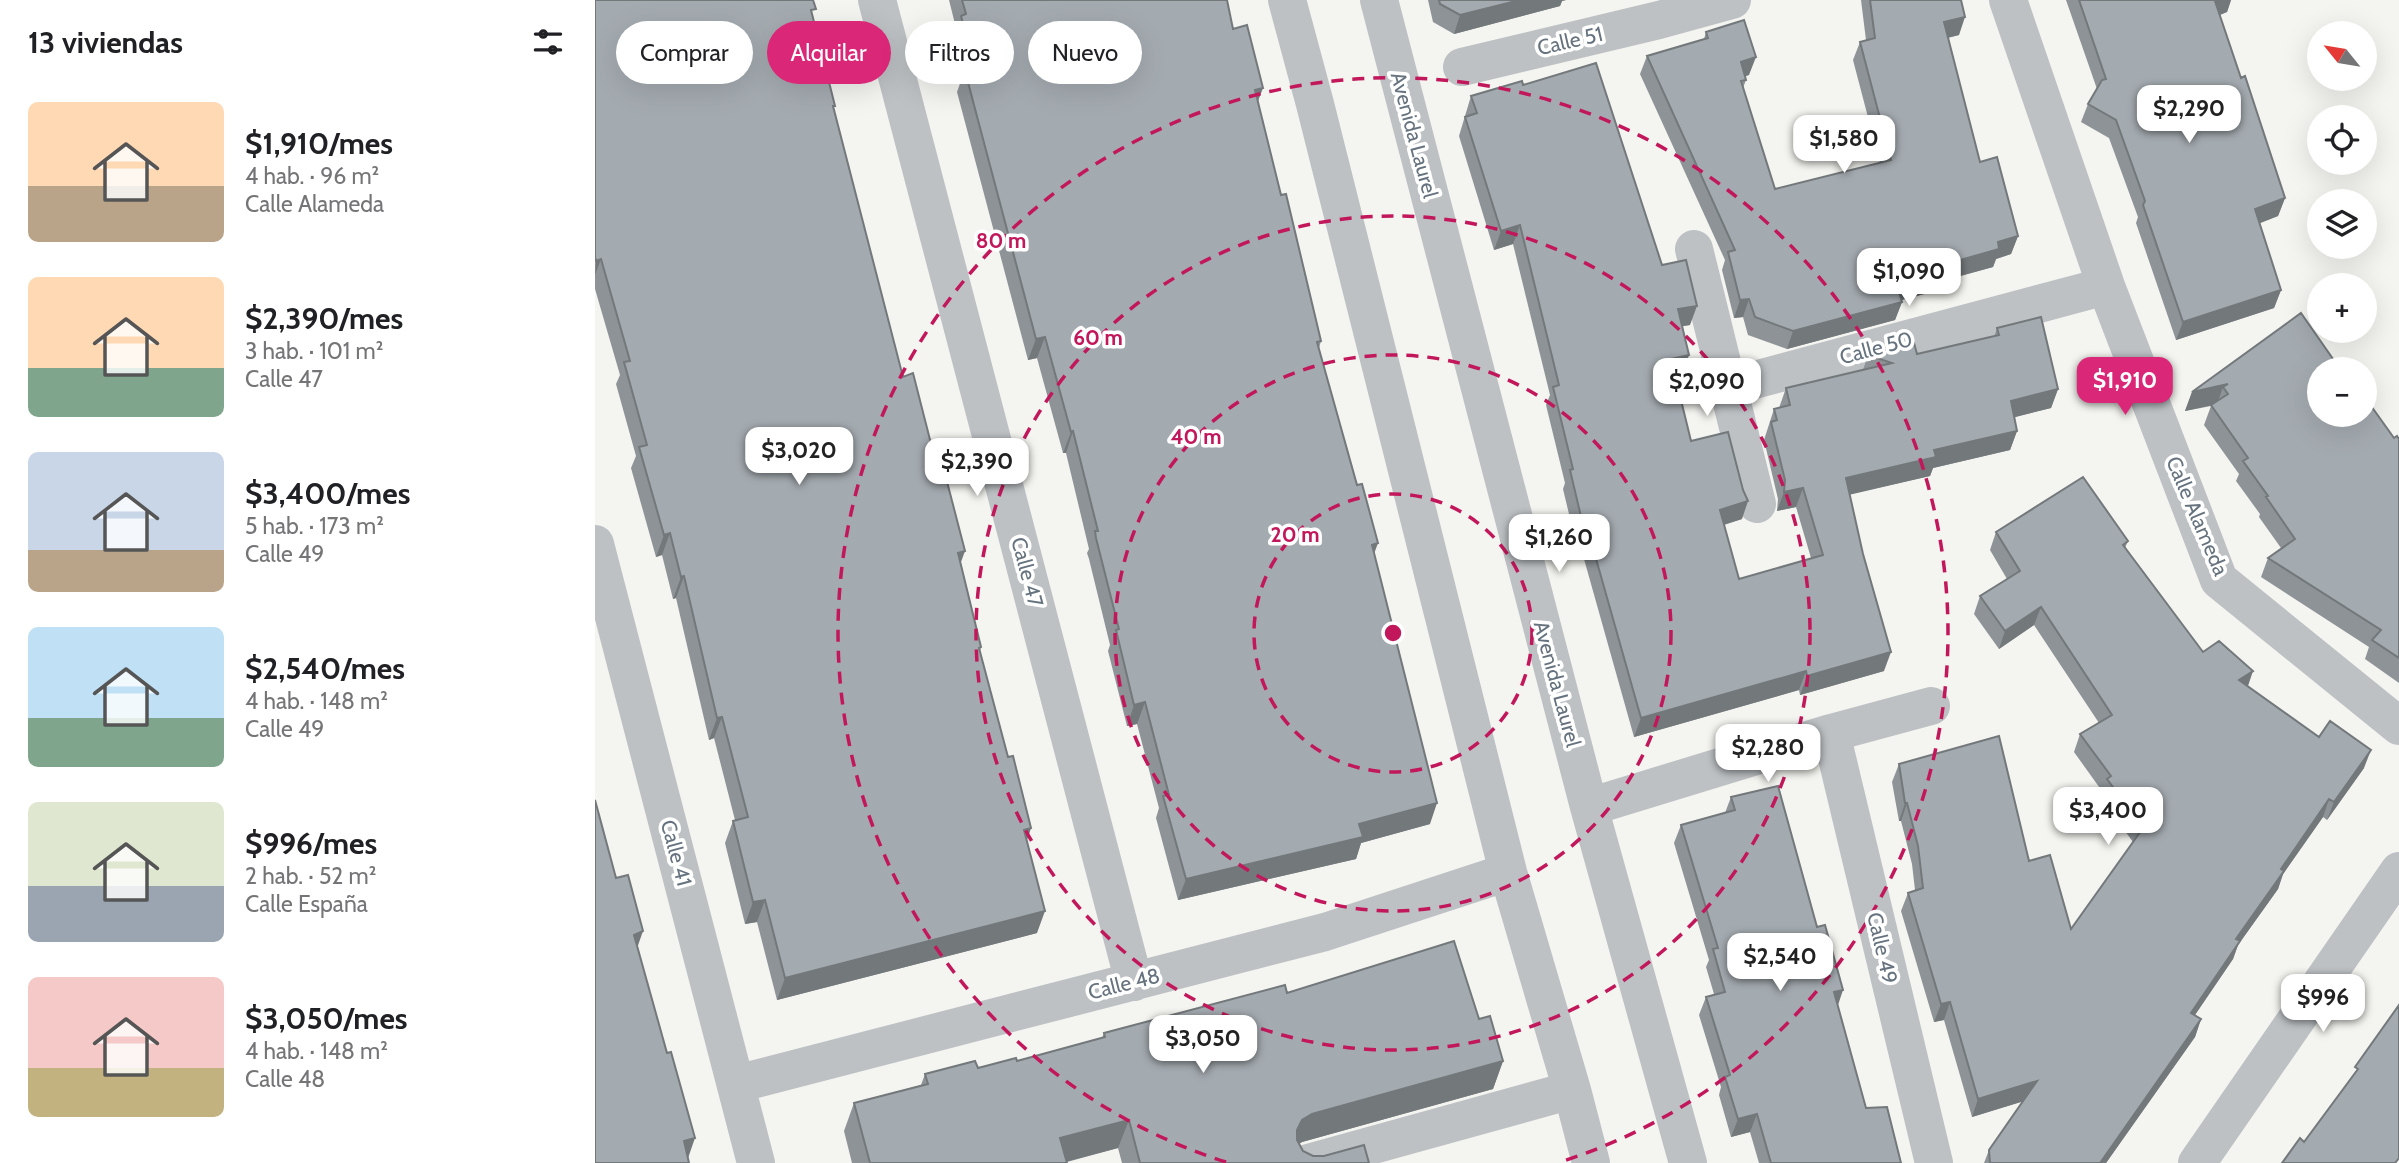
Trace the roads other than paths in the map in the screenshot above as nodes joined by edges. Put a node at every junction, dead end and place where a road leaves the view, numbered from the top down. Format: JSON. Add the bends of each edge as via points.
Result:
{"nodes":[{"id":1,"x":877,"y":0,"type":"edge"},
{"id":2,"x":1287,"y":0,"type":"edge"},
{"id":3,"x":1379,"y":0,"type":"edge"},
{"id":4,"x":1732,"y":0,"type":"edge"},
{"id":5,"x":2008,"y":0,"type":"edge"},
{"id":6,"x":1656,"y":10,"type":"edge"},
{"id":7,"x":1462,"y":67,"type":"dead end"},
{"id":8,"x":1694,"y":249,"type":"dead end"},
{"id":9,"x":2106,"y":286,"type":"junction"},
{"id":10,"x":1728,"y":387,"type":"junction"},
{"id":11,"x":1757,"y":504,"type":"dead end"},
{"id":12,"x":595,"y":544,"type":"edge"},
{"id":13,"x":1931,"y":706,"type":"dead end"},
{"id":14,"x":2399,"y":726,"type":"edge"},
{"id":15,"x":1831,"y":733,"type":"junction"},
{"id":16,"x":1589,"y":807,"type":"junction"},
{"id":17,"x":2399,"y":871,"type":"edge"},
{"id":18,"x":1508,"y":872,"type":"junction"},
{"id":19,"x":1135,"y":982,"type":"junction"},
{"id":20,"x":736,"y":1084,"type":"junction"},
{"id":21,"x":1572,"y":1090,"type":"junction"},
{"id":22,"x":756,"y":1163,"type":"edge"},
{"id":23,"x":1308,"y":1163,"type":"edge"},
{"id":24,"x":1591,"y":1163,"type":"edge"},
{"id":25,"x":1688,"y":1163,"type":"edge"},
{"id":26,"x":1934,"y":1163,"type":"edge"},
{"id":27,"x":2197,"y":1163,"type":"edge"}],
"edges":[{"from":1,"to":19,"type":"street","name":"Calle 47"},
{"from":2,"to":18,"type":"street"},
{"from":3,"to":16,"type":"street","name":"Avenida Laurel"},
{"from":4,"to":6,"type":"street","name":"Calle 51"},
{"from":5,"to":9,"type":"street","name":"Calle Alameda"},
{"from":6,"to":7,"type":"street","name":"Calle 51"},
{"from":8,"to":10,"type":"street"},
{"from":9,"to":10,"type":"street","name":"Calle 50"},
{"from":9,"to":14,"type":"street","name":"Calle Alameda","via":[[2219,580]]},
{"from":10,"to":11,"type":"street"},
{"from":12,"to":20,"type":"street","name":"Calle 41"},
{"from":13,"to":15,"type":"street"},
{"from":15,"to":16,"type":"street"},
{"from":15,"to":26,"type":"street","name":"Calle 49"},
{"from":16,"to":25,"type":"street","name":"Avenida Laurel"},
{"from":17,"to":27,"type":"street"},
{"from":18,"to":19,"type":"street","name":"Calle 48","via":[[1325,932]]},
{"from":18,"to":21,"type":"street"},
{"from":19,"to":20,"type":"street","name":"Calle 48"},
{"from":20,"to":22,"type":"street","name":"Calle 41"},
{"from":21,"to":23,"type":"street"},
{"from":21,"to":24,"type":"street"}]}
